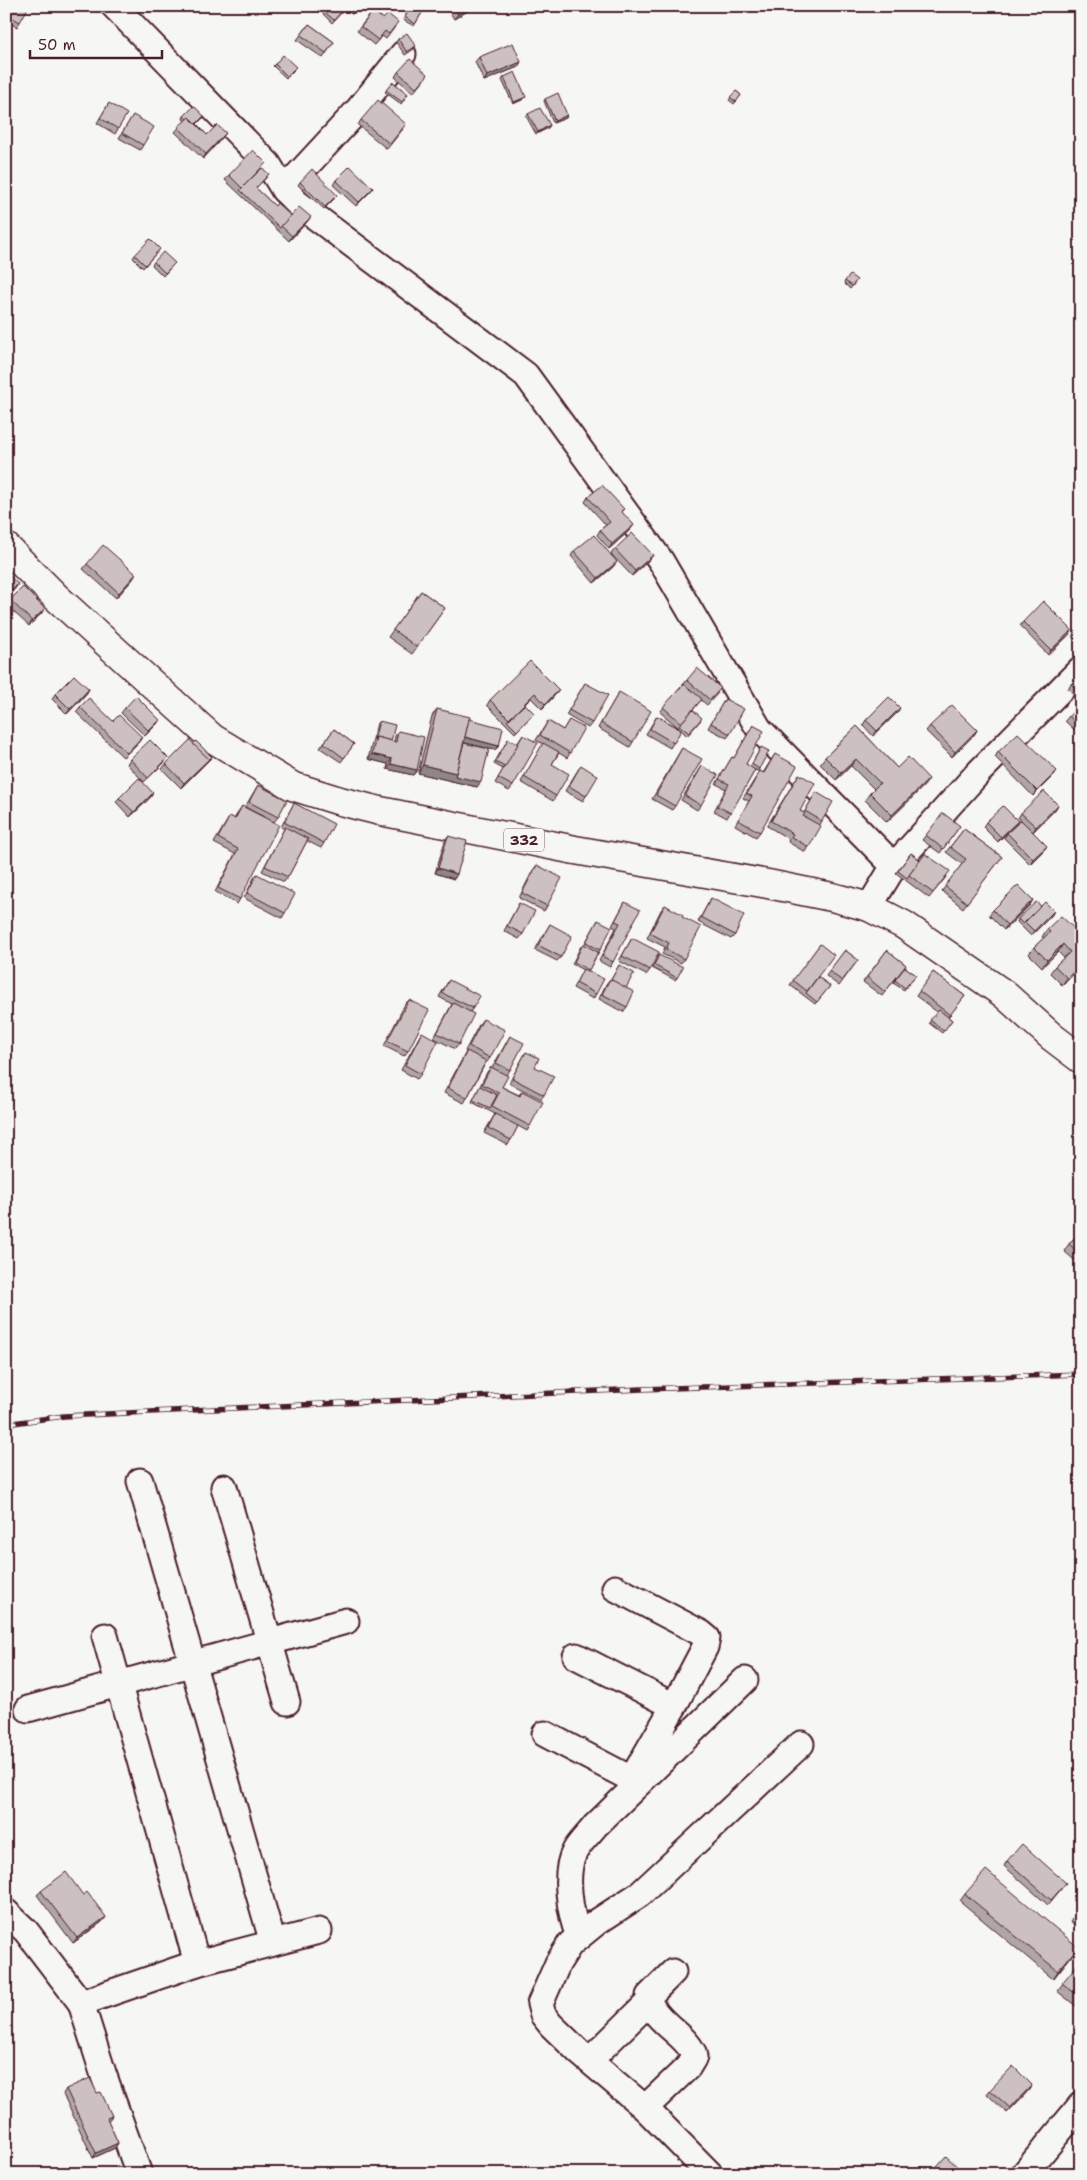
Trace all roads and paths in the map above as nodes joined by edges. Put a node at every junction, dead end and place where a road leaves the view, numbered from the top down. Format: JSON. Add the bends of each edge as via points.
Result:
{"nodes":[{"id":1,"x":114,"y":6,"type":"edge"},
{"id":2,"x":403,"y":54,"type":"edge"},
{"id":3,"x":284,"y":190,"type":"junction"},
{"id":4,"x":6,"y":547,"type":"edge"},
{"id":5,"x":1081,"y":669,"type":"edge"},
{"id":6,"x":894,"y":866,"type":"junction"},
{"id":7,"x":869,"y":908,"type":"junction"},
{"id":8,"x":1081,"y":1059,"type":"edge"},
{"id":9,"x":140,"y":1481,"type":"dead end"},
{"id":10,"x":224,"y":1487,"type":"dead end"},
{"id":11,"x":615,"y":1588,"type":"dead end"},
{"id":12,"x":346,"y":1620,"type":"dead end"},
{"id":13,"x":105,"y":1636,"type":"dead end"},
{"id":14,"x":271,"y":1641,"type":"junction"},
{"id":15,"x":576,"y":1656,"type":"dead end"},
{"id":16,"x":193,"y":1662,"type":"junction"},
{"id":17,"x":745,"y":1680,"type":"dead end"},
{"id":18,"x":119,"y":1683,"type":"junction"},
{"id":19,"x":287,"y":1702,"type":"dead end"},
{"id":20,"x":674,"y":1706,"type":"junction"},
{"id":21,"x":28,"y":1709,"type":"dead end"},
{"id":22,"x":546,"y":1734,"type":"dead end"},
{"id":23,"x":801,"y":1744,"type":"dead end"},
{"id":24,"x":635,"y":1781,"type":"junction"},
{"id":25,"x":6,"y":1912,"type":"edge"},
{"id":26,"x":319,"y":1931,"type":"dead end"},
{"id":27,"x":579,"y":1936,"type":"junction"},
{"id":28,"x":273,"y":1943,"type":"junction"},
{"id":29,"x":197,"y":1963,"type":"junction"},
{"id":30,"x":673,"y":1972,"type":"dead end"},
{"id":31,"x":81,"y":2002,"type":"junction"},
{"id":32,"x":649,"y":2002,"type":"junction"},
{"id":33,"x":590,"y":2060,"type":"junction"},
{"id":34,"x":1081,"y":2105,"type":"edge"},
{"id":35,"x":645,"y":2108,"type":"junction"},
{"id":36,"x":139,"y":2174,"type":"edge"},
{"id":37,"x":710,"y":2174,"type":"edge"},
{"id":38,"x":1024,"y":2174,"type":"edge"}],
"edges":[{"from":1,"to":3,"type":"street","via":[[268,164]]},
{"from":2,"to":3,"type":"street","via":[[358,110]]},
{"from":3,"to":6,"type":"street","via":[[526,376],[660,561],[759,729]]},
{"from":4,"to":7,"type":"main road","number":"332","via":[[57,598],[212,738],[292,786],[380,811],[768,884]]},
{"from":5,"to":6,"type":"street","via":[[979,772]]},
{"from":6,"to":7,"type":"street"},
{"from":7,"to":8,"type":"main road","number":"332","via":[[904,925],[1004,994]]},
{"from":9,"to":16,"type":"street"},
{"from":10,"to":14,"type":"street"},
{"from":11,"to":20,"type":"street","via":[[707,1638]]},
{"from":12,"to":14,"type":"street"},
{"from":13,"to":18,"type":"street"},
{"from":14,"to":16,"type":"street"},
{"from":14,"to":19,"type":"street"},
{"from":15,"to":20,"type":"street"},
{"from":16,"to":18,"type":"street"},
{"from":16,"to":28,"type":"street"},
{"from":17,"to":24,"type":"street"},
{"from":18,"to":21,"type":"street"},
{"from":18,"to":29,"type":"street"},
{"from":20,"to":24,"type":"street"},
{"from":22,"to":24,"type":"street"},
{"from":23,"to":27,"type":"street","via":[[640,1894]]},
{"from":24,"to":27,"type":"street","via":[[575,1850],[570,1863],[570,1898]]},
{"from":25,"to":31,"type":"street","via":[[26,1931]]},
{"from":26,"to":28,"type":"street"},
{"from":27,"to":33,"type":"street","via":[[558,1962],[540,2004],[551,2025]]},
{"from":28,"to":29,"type":"street"},
{"from":29,"to":31,"type":"street"},
{"from":30,"to":32,"type":"street","via":[[649,1996]]},
{"from":31,"to":36,"type":"street"},
{"from":32,"to":33,"type":"street"},
{"from":32,"to":35,"type":"street","via":[[690,2048],[694,2057],[688,2067]]},
{"from":33,"to":35,"type":"street"},
{"from":34,"to":38,"type":"street"},
{"from":35,"to":37,"type":"street"}]}
